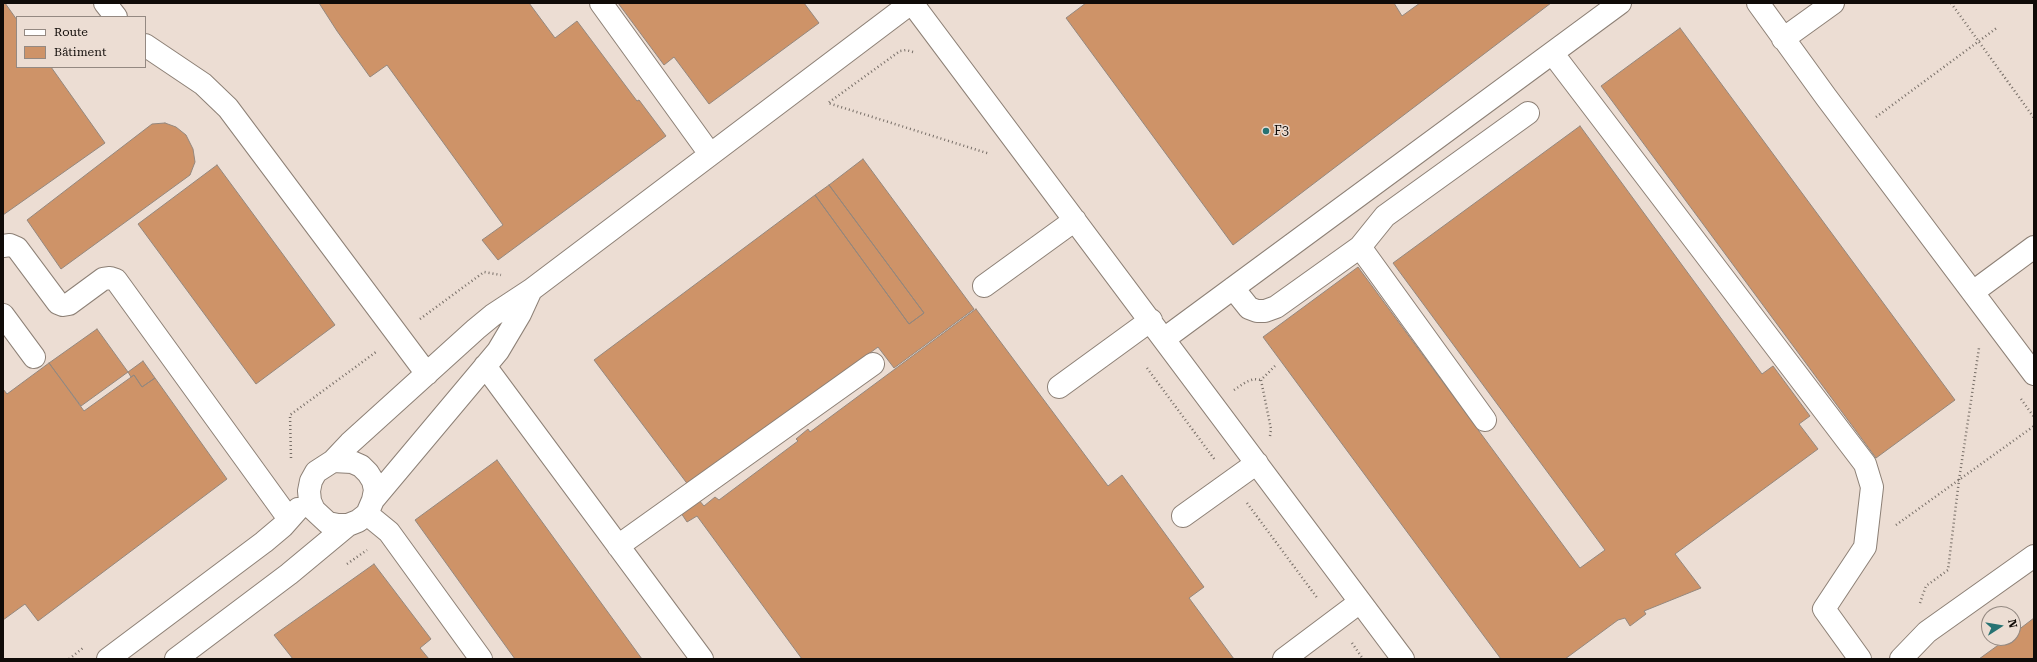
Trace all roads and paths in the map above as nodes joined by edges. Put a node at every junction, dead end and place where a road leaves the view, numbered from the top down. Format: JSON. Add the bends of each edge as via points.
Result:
{"nodes":[{"id":1,"x":105,"y":3,"type":"edge"},
{"id":2,"x":602,"y":3,"type":"edge"},
{"id":3,"x":911,"y":3,"type":"edge"},
{"id":4,"x":1620,"y":3,"type":"edge"},
{"id":5,"x":1758,"y":3,"type":"edge"},
{"id":6,"x":1833,"y":3,"type":"edge"},
{"id":7,"x":1951,"y":3,"type":"edge"},
{"id":8,"x":115,"y":16,"type":"edge"},
{"id":9,"x":1998,"y":27,"type":"dead end"},
{"id":10,"x":1783,"y":39,"type":"junction"},
{"id":11,"x":1978,"y":41,"type":"junction"},
{"id":12,"x":146,"y":46,"type":"edge"},
{"id":13,"x":1553,"y":54,"type":"junction"},
{"id":14,"x":917,"y":55,"type":"dead end"},
{"id":15,"x":1528,"y":113,"type":"dead end"},
{"id":16,"x":1876,"y":117,"type":"dead end"},
{"id":17,"x":2034,"y":118,"type":"edge"},
{"id":18,"x":985,"y":147,"type":"dead end"},
{"id":19,"x":710,"y":154,"type":"junction"},
{"id":20,"x":990,"y":154,"type":"junction"},
{"id":21,"x":994,"y":160,"type":"dead end"},
{"id":22,"x":1075,"y":220,"type":"junction"},
{"id":23,"x":3,"y":246,"type":"edge"},
{"id":24,"x":1360,"y":247,"type":"junction"},
{"id":25,"x":2034,"y":248,"type":"edge"},
{"id":26,"x":504,"y":276,"type":"dead end"},
{"id":27,"x":984,"y":286,"type":"dead end"},
{"id":28,"x":1233,"y":288,"type":"junction"},
{"id":29,"x":531,"y":290,"type":"junction"},
{"id":30,"x":1973,"y":292,"type":"junction"},
{"id":31,"x":3,"y":315,"type":"edge"},
{"id":32,"x":1151,"y":320,"type":"junction"},
{"id":33,"x":398,"y":335,"type":"junction"},
{"id":34,"x":1164,"y":339,"type":"junction"},
{"id":35,"x":1980,"y":342,"type":"dead end"},
{"id":36,"x":34,"y":357,"type":"dead end"},
{"id":37,"x":873,"y":364,"type":"dead end"},
{"id":38,"x":485,"y":366,"type":"junction"},
{"id":39,"x":1275,"y":366,"type":"dead end"},
{"id":40,"x":1148,"y":368,"type":"dead end"},
{"id":41,"x":427,"y":374,"type":"junction"},
{"id":42,"x":2034,"y":374,"type":"edge"},
{"id":43,"x":1261,"y":380,"type":"junction"},
{"id":44,"x":1059,"y":387,"type":"dead end"},
{"id":45,"x":1227,"y":394,"type":"dead end"},
{"id":46,"x":2021,"y":398,"type":"dead end"},
{"id":47,"x":2034,"y":417,"type":"edge"},
{"id":48,"x":1485,"y":420,"type":"dead end"},
{"id":49,"x":2034,"y":426,"type":"edge"},
{"id":50,"x":1269,"y":438,"type":"dead end"},
{"id":51,"x":290,"y":458,"type":"dead end"},
{"id":52,"x":333,"y":461,"type":"junction"},
{"id":53,"x":1257,"y":463,"type":"junction"},
{"id":54,"x":1219,"y":465,"type":"dead end"},
{"id":55,"x":1959,"y":480,"type":"junction"},
{"id":56,"x":309,"y":491,"type":"junction"},
{"id":57,"x":1246,"y":501,"type":"dead end"},
{"id":58,"x":363,"y":513,"type":"junction"},
{"id":59,"x":1183,"y":516,"type":"dead end"},
{"id":60,"x":289,"y":519,"type":"junction"},
{"id":61,"x":618,"y":546,"type":"junction"},
{"id":62,"x":1865,"y":547,"type":"junction"},
{"id":63,"x":2034,"y":556,"type":"edge"},
{"id":64,"x":1320,"y":601,"type":"dead end"},
{"id":65,"x":1360,"y":602,"type":"junction"},
{"id":66,"x":1918,"y":608,"type":"dead end"},
{"id":67,"x":1350,"y":641,"type":"dead end"},
{"id":68,"x":108,"y":659,"type":"edge"},
{"id":69,"x":176,"y":659,"type":"edge"},
{"id":70,"x":481,"y":659,"type":"edge"},
{"id":71,"x":702,"y":659,"type":"edge"},
{"id":72,"x":1284,"y":659,"type":"edge"},
{"id":73,"x":1363,"y":659,"type":"edge"},
{"id":74,"x":1403,"y":659,"type":"edge"},
{"id":75,"x":1860,"y":659,"type":"edge"},
{"id":76,"x":1901,"y":659,"type":"edge"}],
"edges":[{"from":1,"to":8,"type":"lane"},
{"from":2,"to":19,"type":"lane"},
{"from":3,"to":19,"type":"lane"},
{"from":3,"to":22,"type":"lane"},
{"from":4,"to":13,"type":"lane"},
{"from":5,"to":10,"type":"lane"},
{"from":6,"to":10,"type":"lane"},
{"from":7,"to":11,"type":"path"},
{"from":9,"to":11,"type":"path"},
{"from":10,"to":30,"type":"lane"},
{"from":11,"to":16,"type":"path"},
{"from":11,"to":17,"type":"path"},
{"from":12,"to":33,"type":"lane","via":[[203,84],[228,108]]},
{"from":13,"to":28,"type":"lane"},
{"from":13,"to":62,"type":"lane","via":[[1864,464],[1872,487]]},
{"from":14,"to":20,"type":"path","via":[[906,50],[900,51],[828,103]]},
{"from":15,"to":24,"type":"lane","via":[[1385,216]]},
{"from":18,"to":20,"type":"path"},
{"from":19,"to":29,"type":"lane"},
{"from":20,"to":21,"type":"path"},
{"from":22,"to":27,"type":"lane"},
{"from":22,"to":32,"type":"lane"},
{"from":23,"to":60,"type":"lane","via":[[17,248],[58,303],[63,305],[69,304],[103,279],[116,280]]},
{"from":24,"to":28,"type":"lane","via":[[1276,307],[1265,311],[1249,308]]},
{"from":24,"to":48,"type":"lane"},
{"from":25,"to":30,"type":"lane"},
{"from":26,"to":33,"type":"path","via":[[484,272]]},
{"from":28,"to":34,"type":"lane"},
{"from":29,"to":38,"type":"lane","via":[[509,334]]},
{"from":29,"to":41,"type":"lane","via":[[494,315]]},
{"from":30,"to":42,"type":"lane"},
{"from":31,"to":36,"type":"lane"},
{"from":32,"to":34,"type":"lane"},
{"from":32,"to":44,"type":"lane"},
{"from":33,"to":41,"type":"lane"},
{"from":33,"to":51,"type":"path","via":[[290,415]]},
{"from":34,"to":53,"type":"lane"},
{"from":35,"to":55,"type":"path"},
{"from":37,"to":61,"type":"lane"},
{"from":38,"to":58,"type":"lane"},
{"from":38,"to":61,"type":"lane"},
{"from":39,"to":43,"type":"path"},
{"from":40,"to":54,"type":"path"},
{"from":41,"to":52,"type":"lane"},
{"from":43,"to":45,"type":"path","via":[[1246,382]]},
{"from":43,"to":50,"type":"path","via":[[1271,429]]},
{"from":46,"to":47,"type":"path"},
{"from":49,"to":55,"type":"path"},
{"from":52,"to":56,"type":"lane","via":[[316,472]]},
{"from":52,"to":58,"type":"lane","via":[[352,462],[361,466],[373,481],[375,490]]},
{"from":53,"to":59,"type":"lane"},
{"from":53,"to":65,"type":"lane"},
{"from":55,"to":62,"type":"path"},
{"from":55,"to":66,"type":"path","via":[[1948,570],[1926,586]]},
{"from":56,"to":58,"type":"lane","via":[[314,510],[328,522],[338,525]]},
{"from":56,"to":60,"type":"lane"},
{"from":57,"to":64,"type":"path"},
{"from":58,"to":69,"type":"lane","via":[[289,574]]},
{"from":58,"to":70,"type":"lane","via":[[389,532]]},
{"from":60,"to":68,"type":"lane","via":[[264,542]]},
{"from":61,"to":71,"type":"lane"},
{"from":62,"to":75,"type":"lane","via":[[1824,609]]},
{"from":63,"to":76,"type":"lane","via":[[1927,632]]},
{"from":65,"to":72,"type":"lane"},
{"from":65,"to":74,"type":"lane"},
{"from":67,"to":73,"type":"path"}]}
